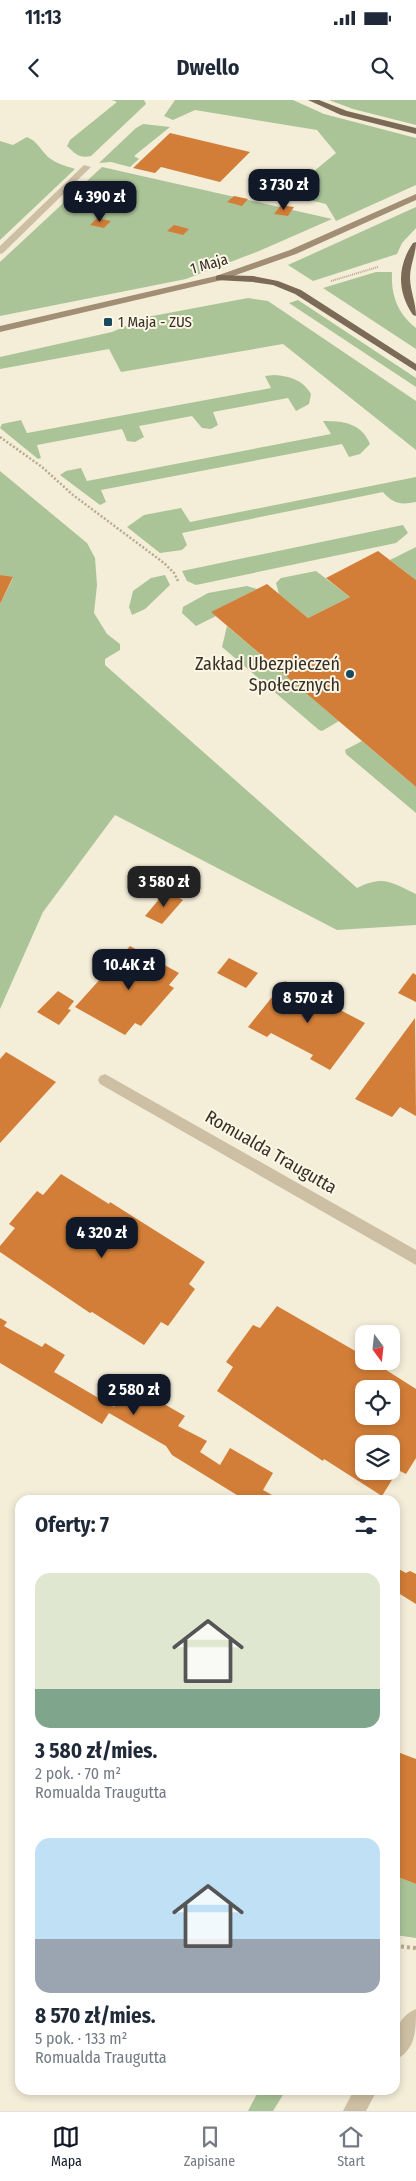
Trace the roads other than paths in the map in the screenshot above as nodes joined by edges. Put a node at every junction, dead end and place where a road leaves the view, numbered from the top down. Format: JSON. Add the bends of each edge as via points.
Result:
{"nodes":[{"id":1,"x":312,"y":100,"type":"edge"},
{"id":2,"x":416,"y":131,"type":"edge"},
{"id":3,"x":87,"y":167,"type":"dead end"},
{"id":4,"x":416,"y":197,"type":"edge"},
{"id":5,"x":416,"y":245,"type":"edge"},
{"id":6,"x":0,"y":251,"type":"edge"},
{"id":7,"x":219,"y":278,"type":"junction"},
{"id":8,"x":416,"y":313,"type":"edge"},
{"id":9,"x":0,"y":329,"type":"edge"},
{"id":10,"x":416,"y":368,"type":"edge"},
{"id":11,"x":105,"y":1080,"type":"dead end"},
{"id":12,"x":416,"y":1258,"type":"edge"},
{"id":13,"x":416,"y":2020,"type":"edge"},
{"id":14,"x":400,"y":2042,"type":"edge"},
{"id":15,"x":363,"y":2095,"type":"edge"},
{"id":16,"x":354,"y":2111,"type":"edge"}],
"edges":[{"from":1,"to":2,"type":"main road","via":[[344,113]]},
{"from":3,"to":6,"type":"street"},
{"from":4,"to":7,"type":"street","name":"1 Maja","via":[[293,252]]},
{"from":5,"to":8,"type":"main road","via":[[406,266],[406,289]]},
{"from":7,"to":9,"type":"street","name":"1 Maja"},
{"from":7,"to":10,"type":"main road","via":[[268,282],[298,292]]},
{"from":11,"to":12,"type":"street","name":"Romualda Traugutta"},
{"from":13,"to":14,"type":"street"},
{"from":15,"to":16,"type":"street"}]}
